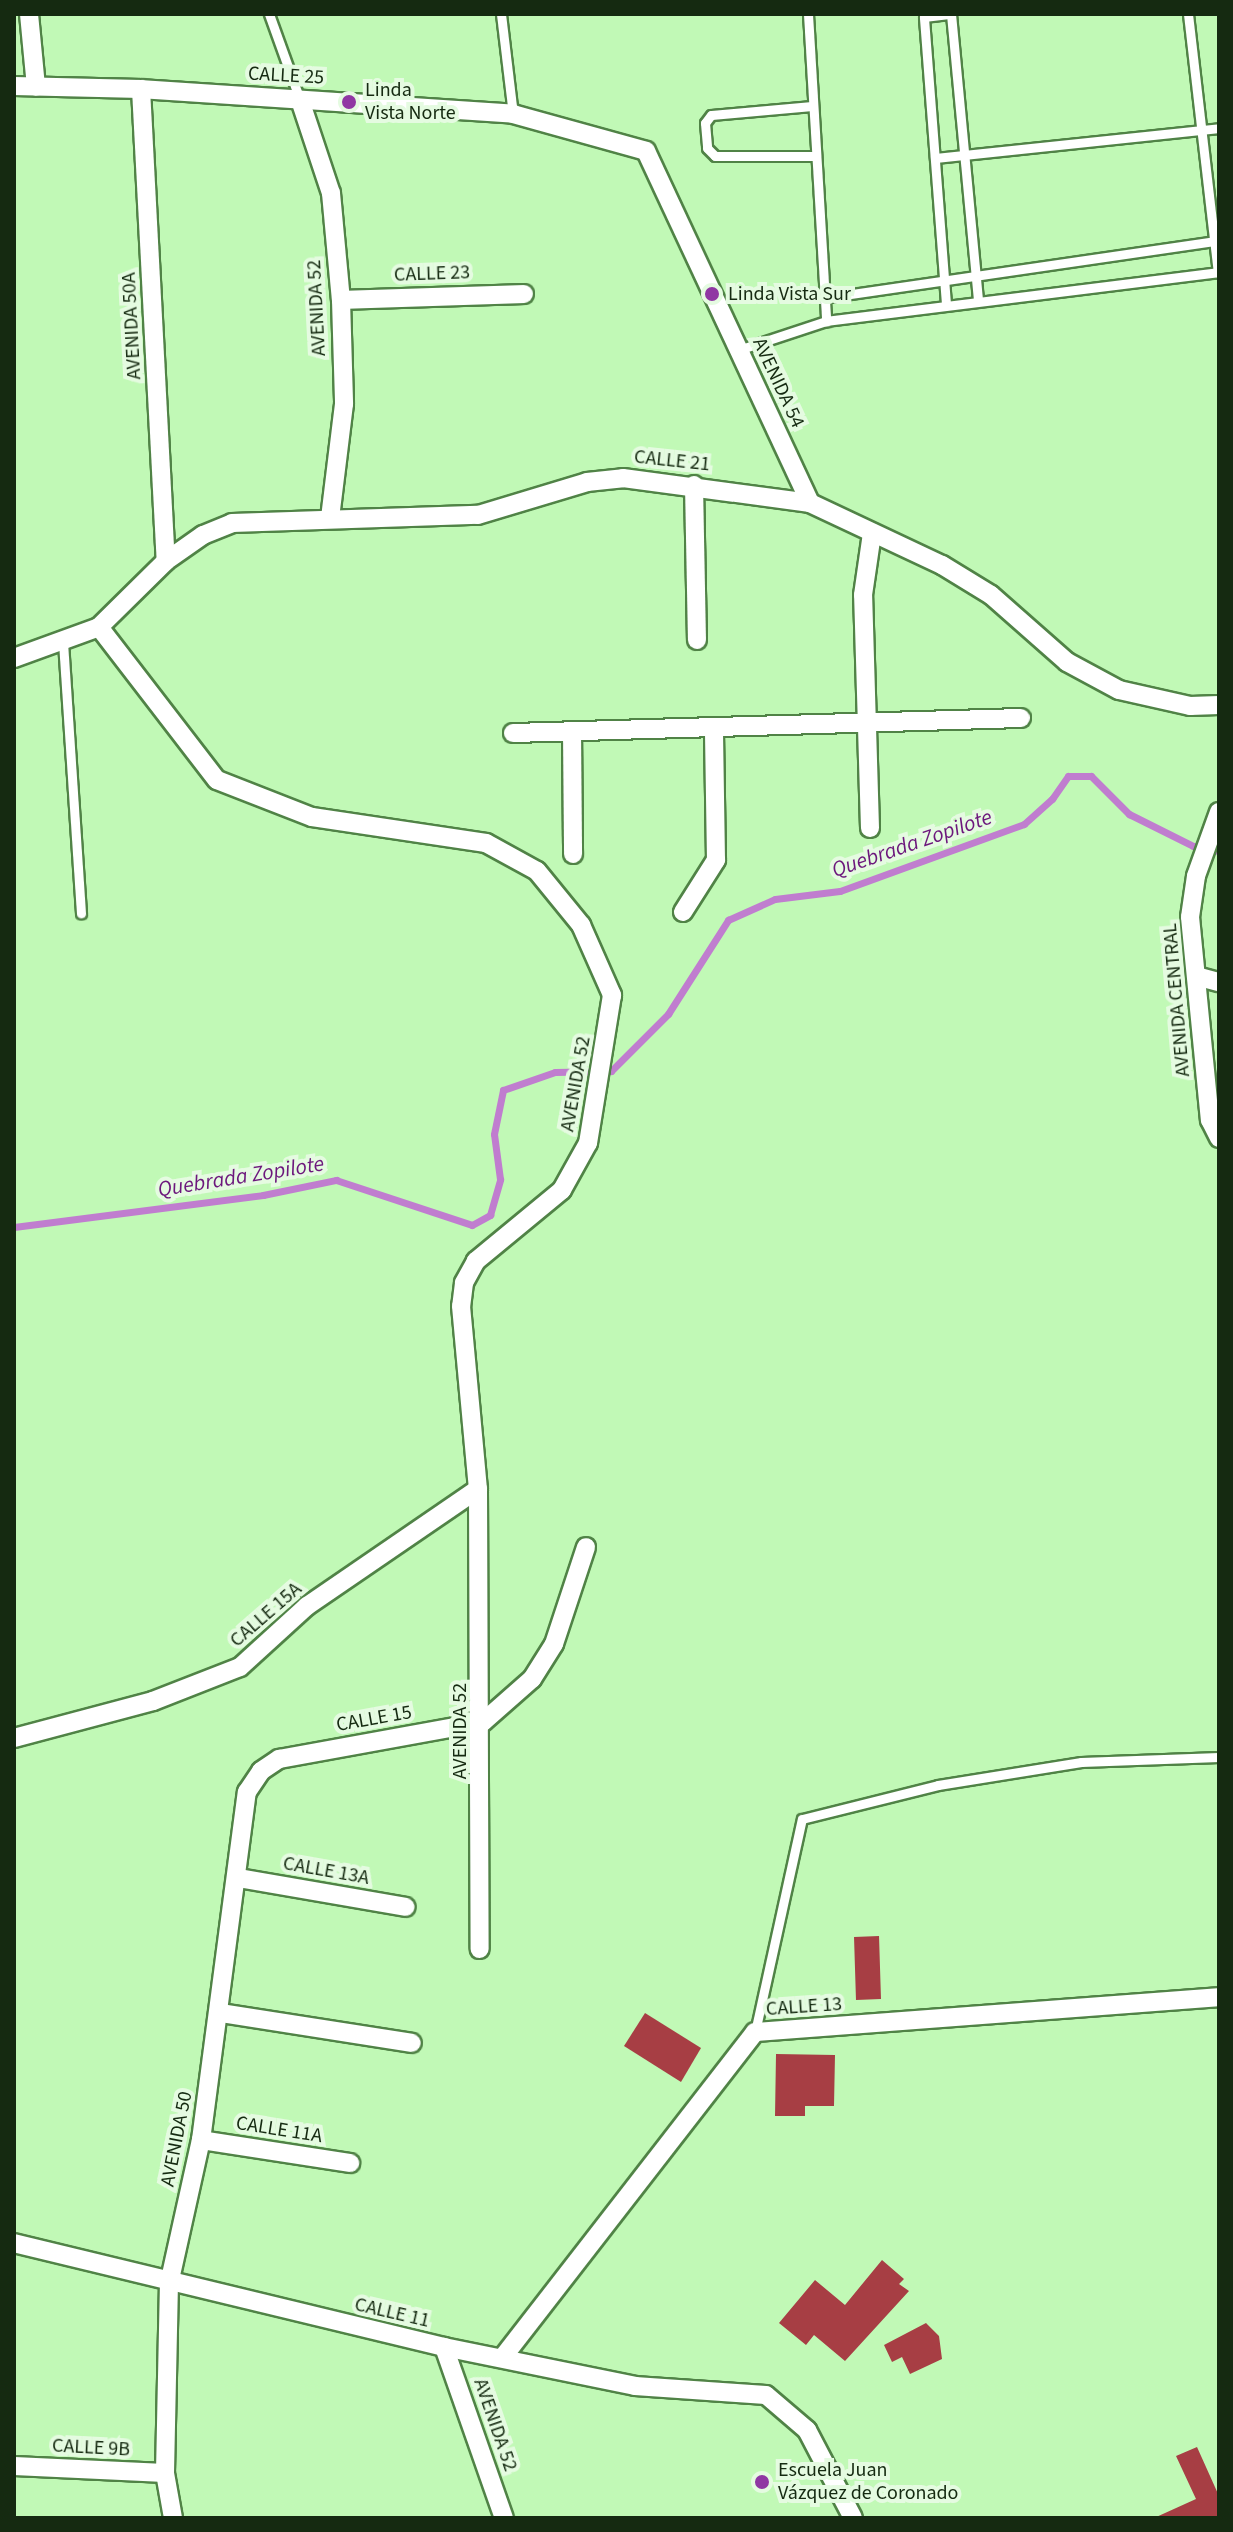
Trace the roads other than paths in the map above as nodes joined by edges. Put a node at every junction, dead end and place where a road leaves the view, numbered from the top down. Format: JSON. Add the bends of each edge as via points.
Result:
{"nodes":[{"id":1,"x":29,"y":14,"type":"edge"},
{"id":2,"x":269,"y":14,"type":"edge"},
{"id":3,"x":501,"y":14,"type":"edge"},
{"id":4,"x":808,"y":14,"type":"edge"},
{"id":5,"x":950,"y":14,"type":"edge"},
{"id":6,"x":1188,"y":14,"type":"edge"},
{"id":7,"x":924,"y":15,"type":"edge"},
{"id":8,"x":14,"y":86,"type":"edge"},
{"id":9,"x":36,"y":87,"type":"junction"},
{"id":10,"x":141,"y":89,"type":"junction"},
{"id":11,"x":300,"y":100,"type":"junction"},
{"id":12,"x":812,"y":106,"type":"junction"},
{"id":13,"x":513,"y":114,"type":"junction"},
{"id":14,"x":1219,"y":128,"type":"edge"},
{"id":15,"x":1205,"y":130,"type":"junction"},
{"id":16,"x":646,"y":151,"type":"joint"},
{"id":17,"x":964,"y":155,"type":"junction"},
{"id":18,"x":814,"y":156,"type":"junction"},
{"id":19,"x":935,"y":158,"type":"junction"},
{"id":20,"x":1215,"y":241,"type":"junction"},
{"id":21,"x":976,"y":272,"type":"junction"},
{"id":22,"x":1218,"y":272,"type":"edge"},
{"id":23,"x":944,"y":277,"type":"junction"},
{"id":24,"x":524,"y":294,"type":"dead end"},
{"id":25,"x":824,"y":298,"type":"junction"},
{"id":26,"x":341,"y":300,"type":"junction"},
{"id":27,"x":978,"y":300,"type":"junction"},
{"id":28,"x":946,"y":304,"type":"junction"},
{"id":29,"x":826,"y":321,"type":"junction"},
{"id":30,"x":738,"y":350,"type":"junction"},
{"id":31,"x":694,"y":485,"type":"junction"},
{"id":32,"x":810,"y":503,"type":"junction"},
{"id":33,"x":330,"y":518,"type":"junction"},
{"id":34,"x":872,"y":533,"type":"junction"},
{"id":35,"x":166,"y":561,"type":"junction"},
{"id":36,"x":99,"y":627,"type":"junction"},
{"id":37,"x":697,"y":640,"type":"dead end"},
{"id":38,"x":63,"y":642,"type":"junction"},
{"id":39,"x":14,"y":658,"type":"edge"},
{"id":40,"x":1219,"y":705,"type":"edge"},
{"id":41,"x":1021,"y":718,"type":"dead end"},
{"id":42,"x":866,"y":722,"type":"junction"},
{"id":43,"x":714,"y":727,"type":"junction"},
{"id":44,"x":572,"y":731,"type":"junction"},
{"id":45,"x":513,"y":733,"type":"dead end"},
{"id":46,"x":1216,"y":820,"type":"edge"},
{"id":47,"x":870,"y":828,"type":"dead end"},
{"id":48,"x":573,"y":854,"type":"dead end"},
{"id":49,"x":683,"y":912,"type":"dead end"},
{"id":50,"x":81,"y":913,"type":"dead end"},
{"id":51,"x":1196,"y":976,"type":"junction"},
{"id":52,"x":1219,"y":982,"type":"edge"},
{"id":53,"x":1219,"y":1138,"type":"edge"},
{"id":54,"x":478,"y":1489,"type":"junction"},
{"id":55,"x":586,"y":1547,"type":"dead end"},
{"id":56,"x":483,"y":1722,"type":"junction"},
{"id":57,"x":14,"y":1738,"type":"edge"},
{"id":58,"x":1219,"y":1757,"type":"edge"},
{"id":59,"x":261,"y":1771,"type":"joint"},
{"id":60,"x":238,"y":1878,"type":"junction"},
{"id":61,"x":406,"y":1907,"type":"dead end"},
{"id":62,"x":480,"y":1949,"type":"dead end"},
{"id":63,"x":1219,"y":1997,"type":"edge"},
{"id":64,"x":221,"y":2013,"type":"junction"},
{"id":65,"x":755,"y":2032,"type":"junction"},
{"id":66,"x":412,"y":2043,"type":"dead end"},
{"id":67,"x":201,"y":2140,"type":"junction"},
{"id":68,"x":350,"y":2163,"type":"dead end"},
{"id":69,"x":14,"y":2243,"type":"edge"},
{"id":70,"x":169,"y":2284,"type":"junction"},
{"id":71,"x":444,"y":2347,"type":"junction"},
{"id":72,"x":503,"y":2357,"type":"junction"},
{"id":73,"x":14,"y":2466,"type":"edge"},
{"id":74,"x":165,"y":2473,"type":"junction"},
{"id":75,"x":173,"y":2518,"type":"edge"},
{"id":76,"x":504,"y":2518,"type":"edge"},
{"id":77,"x":853,"y":2518,"type":"edge"}],
"edges":[{"from":1,"to":9,"type":"street"},
{"from":2,"to":11,"type":"lane"},
{"from":3,"to":13,"type":"lane"},
{"from":4,"to":12,"type":"lane"},
{"from":5,"to":7,"type":"lane"},
{"from":5,"to":17,"type":"lane"},
{"from":6,"to":15,"type":"lane"},
{"from":7,"to":19,"type":"lane"},
{"from":8,"to":9,"type":"street","name":"CALLE 25"},
{"from":9,"to":10,"type":"street","name":"CALLE 25"},
{"from":10,"to":11,"type":"street","name":"CALLE 25"},
{"from":10,"to":35,"type":"street","name":"AVENIDA 50A"},
{"from":11,"to":13,"type":"street","name":"CALLE 25"},
{"from":11,"to":26,"type":"street","name":"AVENIDA 52","via":[[331,193]]},
{"from":12,"to":18,"type":"lane"},
{"from":12,"to":18,"type":"lane","via":[[711,115],[705,123],[707,148],[715,156]]},
{"from":13,"to":16,"type":"street","name":"CALLE 25","via":[[601,134]]},
{"from":14,"to":15,"type":"lane"},
{"from":15,"to":17,"type":"lane"},
{"from":15,"to":20,"type":"lane"},
{"from":16,"to":30,"type":"street","name":"AVENIDA 54","via":[[663,177]]},
{"from":17,"to":19,"type":"lane"},
{"from":17,"to":21,"type":"lane"},
{"from":18,"to":25,"type":"lane"},
{"from":19,"to":23,"type":"lane"},
{"from":20,"to":21,"type":"lane"},
{"from":20,"to":22,"type":"lane"},
{"from":21,"to":23,"type":"lane"},
{"from":21,"to":27,"type":"lane"},
{"from":22,"to":27,"type":"lane"},
{"from":23,"to":25,"type":"lane"},
{"from":23,"to":28,"type":"lane"},
{"from":24,"to":26,"type":"street","name":"CALLE 23"},
{"from":25,"to":29,"type":"lane"},
{"from":26,"to":33,"type":"street","name":"AVENIDA 52","via":[[344,404]]},
{"from":27,"to":28,"type":"lane"},
{"from":28,"to":29,"type":"lane"},
{"from":29,"to":30,"type":"lane"},
{"from":30,"to":32,"type":"street","name":"AVENIDA 54"},
{"from":31,"to":32,"type":"street","name":"CALLE 21"},
{"from":31,"to":33,"type":"street","name":"CALLE 21","via":[[623,478],[587,482],[478,515]]},
{"from":31,"to":37,"type":"street"},
{"from":32,"to":34,"type":"street","name":"CALLE 21"},
{"from":33,"to":35,"type":"street","name":"CALLE 21","via":[[232,523],[203,535]]},
{"from":34,"to":40,"type":"street","name":"CALLE 21","via":[[991,595],[1067,662],[1119,690],[1190,706]]},
{"from":34,"to":42,"type":"street","via":[[863,595]]},
{"from":35,"to":36,"type":"street","name":"CALLE 21"},
{"from":36,"to":38,"type":"street","name":"CALLE 21"},
{"from":36,"to":54,"type":"street","name":"AVENIDA 52","via":[[217,780],[312,817],[486,843],[537,871],[581,925],[612,995],[588,1143],[562,1190],[476,1261],[464,1283],[461,1306]]},
{"from":38,"to":39,"type":"street","name":"CALLE 21"},
{"from":38,"to":50,"type":"lane"},
{"from":41,"to":42,"type":"street"},
{"from":42,"to":43,"type":"street"},
{"from":42,"to":47,"type":"street"},
{"from":43,"to":44,"type":"street"},
{"from":43,"to":49,"type":"street","via":[[716,860]]},
{"from":44,"to":45,"type":"street"},
{"from":44,"to":48,"type":"street"},
{"from":46,"to":51,"type":"street","name":"AVENIDA CENTRAL","via":[[1196,876],[1190,917]]},
{"from":51,"to":52,"type":"street"},
{"from":51,"to":53,"type":"street","name":"AVENIDA CENTRAL","via":[[1210,1120]]},
{"from":54,"to":56,"type":"street","name":"AVENIDA 52"},
{"from":54,"to":57,"type":"street","name":"CALLE 15A","via":[[307,1606],[240,1667],[153,1701]]},
{"from":55,"to":56,"type":"street","via":[[554,1644],[532,1679]]},
{"from":56,"to":59,"type":"street","name":"CALLE 15","via":[[279,1759]]},
{"from":56,"to":62,"type":"street","name":"AVENIDA 52"},
{"from":58,"to":65,"type":"lane","via":[[1081,1762],[938,1785],[802,1819]]},
{"from":59,"to":60,"type":"street","name":"AVENIDA 50","via":[[247,1792]]},
{"from":60,"to":61,"type":"street","name":"CALLE 13A"},
{"from":60,"to":64,"type":"street","name":"AVENIDA 50"},
{"from":63,"to":65,"type":"street","name":"CALLE 13"},
{"from":64,"to":66,"type":"street"},
{"from":64,"to":67,"type":"street","name":"AVENIDA 50"},
{"from":65,"to":72,"type":"street","name":"CALLE 13"},
{"from":67,"to":68,"type":"street","name":"CALLE 11A"},
{"from":67,"to":70,"type":"street","name":"AVENIDA 50"},
{"from":69,"to":70,"type":"street","name":"CALLE 11","via":[[87,2258]]},
{"from":70,"to":71,"type":"street","name":"CALLE 11"},
{"from":70,"to":74,"type":"street","name":"AVENIDA 50"},
{"from":71,"to":72,"type":"street","name":"CALLE 11"},
{"from":71,"to":76,"type":"street","name":"AVENIDA 52"},
{"from":72,"to":77,"type":"street","name":"CALLE 11","via":[[635,2386],[766,2395],[807,2430]]},
{"from":73,"to":74,"type":"street","name":"CALLE 9B"},
{"from":74,"to":75,"type":"street","name":"AVENIDA 50"}]}
